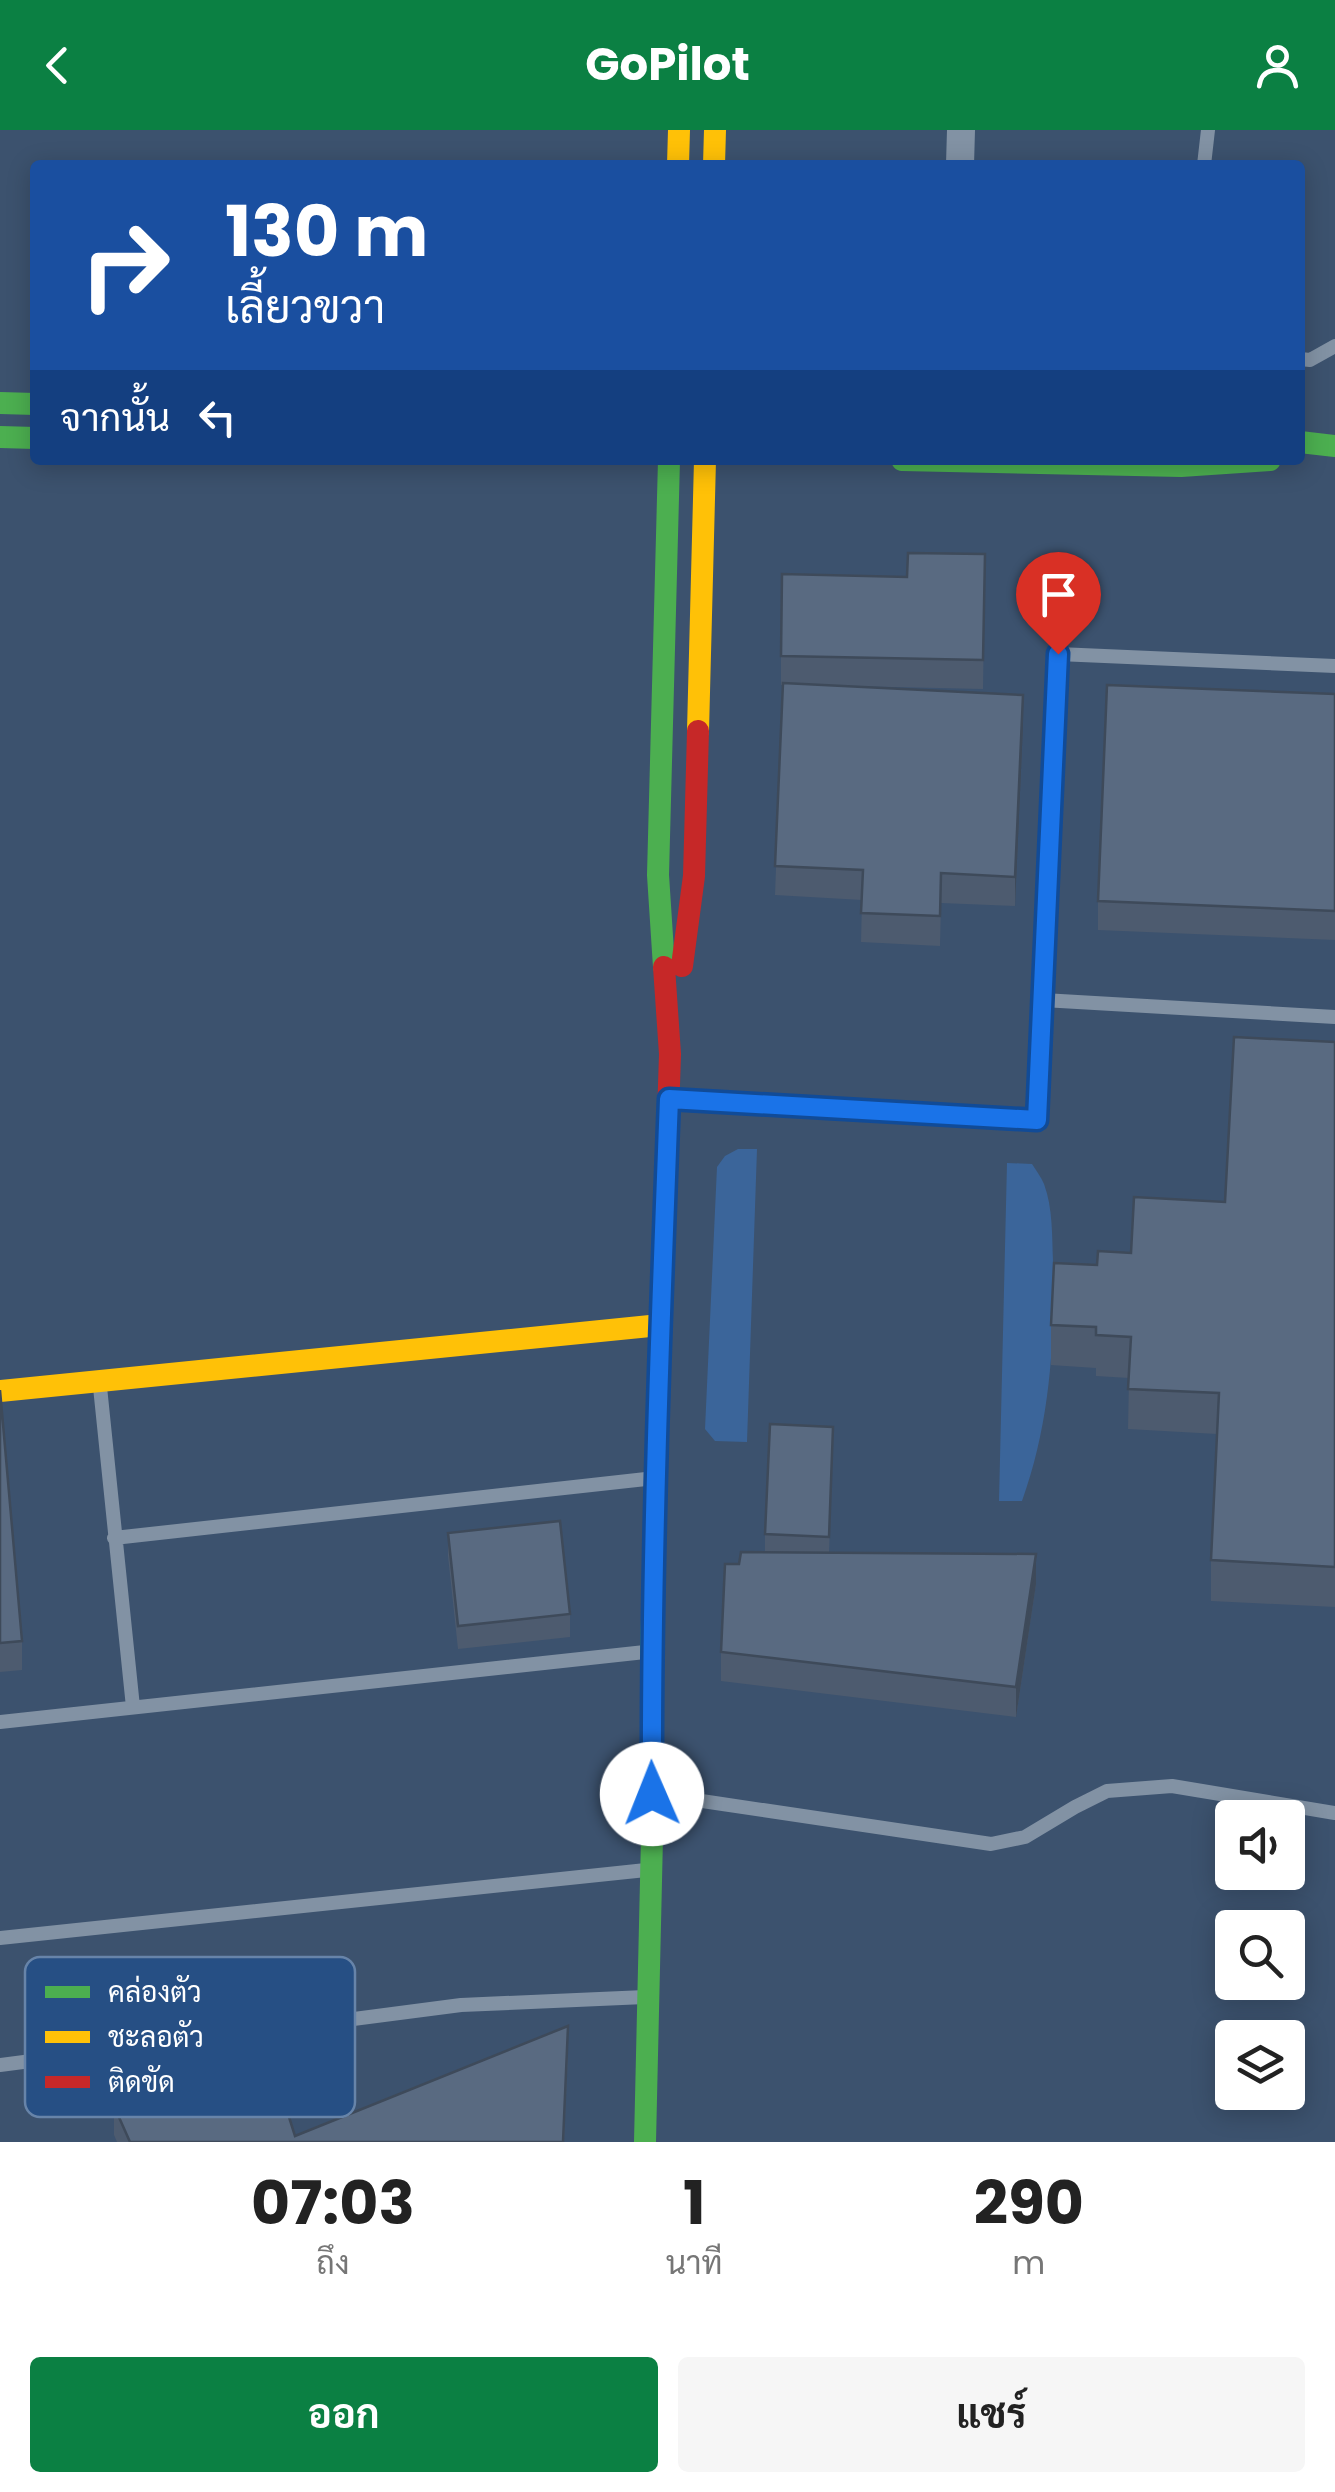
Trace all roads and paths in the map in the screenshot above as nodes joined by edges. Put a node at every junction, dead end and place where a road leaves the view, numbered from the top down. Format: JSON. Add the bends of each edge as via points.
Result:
{"nodes":[{"id":1,"x":679,"y":130,"type":"edge"},
{"id":2,"x":715,"y":130,"type":"edge"},
{"id":3,"x":961,"y":130,"type":"edge"},
{"id":4,"x":1208,"y":130,"type":"edge"},
{"id":5,"x":678,"y":160,"type":"edge"},
{"id":6,"x":714,"y":160,"type":"edge"},
{"id":7,"x":960,"y":160,"type":"edge"},
{"id":8,"x":1205,"y":160,"type":"edge"},
{"id":9,"x":1335,"y":346,"type":"edge"},
{"id":10,"x":1305,"y":360,"type":"edge"},
{"id":11,"x":0,"y":403,"type":"edge"},
{"id":12,"x":30,"y":404,"type":"edge"},
{"id":13,"x":0,"y":437,"type":"edge"},
{"id":14,"x":30,"y":438,"type":"edge"},
{"id":15,"x":1305,"y":443,"type":"edge"},
{"id":16,"x":1335,"y":446,"type":"edge"},
{"id":17,"x":1335,"y":456,"type":"edge"},
{"id":18,"x":1305,"y":458,"type":"edge"},
{"id":19,"x":669,"y":465,"type":"edge"},
{"id":20,"x":705,"y":465,"type":"edge"},
{"id":21,"x":1335,"y":666,"type":"edge"},
{"id":22,"x":1042,"y":1000,"type":"junction"},
{"id":23,"x":1335,"y":1017,"type":"edge"},
{"id":24,"x":670,"y":1054,"type":"junction"},
{"id":25,"x":669,"y":1099,"type":"junction"},
{"id":26,"x":660,"y":1324,"type":"junction"},
{"id":27,"x":100,"y":1381,"type":"junction"},
{"id":28,"x":0,"y":1391,"type":"edge"},
{"id":29,"x":656,"y":1478,"type":"junction"},
{"id":30,"x":114,"y":1538,"type":"junction"},
{"id":31,"x":651,"y":1651,"type":"junction"},
{"id":32,"x":132,"y":1708,"type":"junction"},
{"id":33,"x":0,"y":1722,"type":"edge"},
{"id":34,"x":652,"y":1794,"type":"junction"},
{"id":35,"x":1335,"y":1813,"type":"edge"},
{"id":36,"x":650,"y":1870,"type":"junction"},
{"id":37,"x":0,"y":1938,"type":"edge"},
{"id":38,"x":646,"y":1997,"type":"junction"},
{"id":39,"x":355,"y":2019,"type":"edge"},
{"id":40,"x":25,"y":2061,"type":"edge"},
{"id":41,"x":0,"y":2064,"type":"edge"},
{"id":42,"x":645,"y":2142,"type":"edge"}],
"edges":[{"from":1,"to":5,"type":"street"},
{"from":2,"to":6,"type":"street"},
{"from":3,"to":7,"type":"street"},
{"from":4,"to":8,"type":"lane"},
{"from":9,"to":10,"type":"lane"},
{"from":11,"to":12,"type":"street"},
{"from":13,"to":14,"type":"street"},
{"from":15,"to":16,"type":"street"},
{"from":17,"to":18,"type":"street"},
{"from":19,"to":24,"type":"street","via":[[658,875]]},
{"from":20,"to":24,"type":"street","via":[[694,876]]},
{"from":21,"to":22,"type":"lane","via":[[1058,654]]},
{"from":22,"to":23,"type":"lane"},
{"from":22,"to":25,"type":"lane","via":[[1037,1120]]},
{"from":24,"to":25,"type":"street"},
{"from":25,"to":26,"type":"street"},
{"from":26,"to":27,"type":"street"},
{"from":26,"to":29,"type":"street"},
{"from":27,"to":28,"type":"street"},
{"from":27,"to":30,"type":"lane"},
{"from":29,"to":30,"type":"lane"},
{"from":29,"to":31,"type":"street"},
{"from":30,"to":32,"type":"lane"},
{"from":31,"to":32,"type":"lane"},
{"from":31,"to":34,"type":"street"},
{"from":32,"to":33,"type":"lane"},
{"from":34,"to":35,"type":"lane","via":[[991,1844],[1024,1838],[1107,1791],[1172,1786]]},
{"from":34,"to":36,"type":"street"},
{"from":36,"to":37,"type":"lane"},
{"from":36,"to":38,"type":"street"},
{"from":38,"to":39,"type":"lane","via":[[461,2005]]},
{"from":38,"to":42,"type":"street"},
{"from":40,"to":41,"type":"lane"}]}
